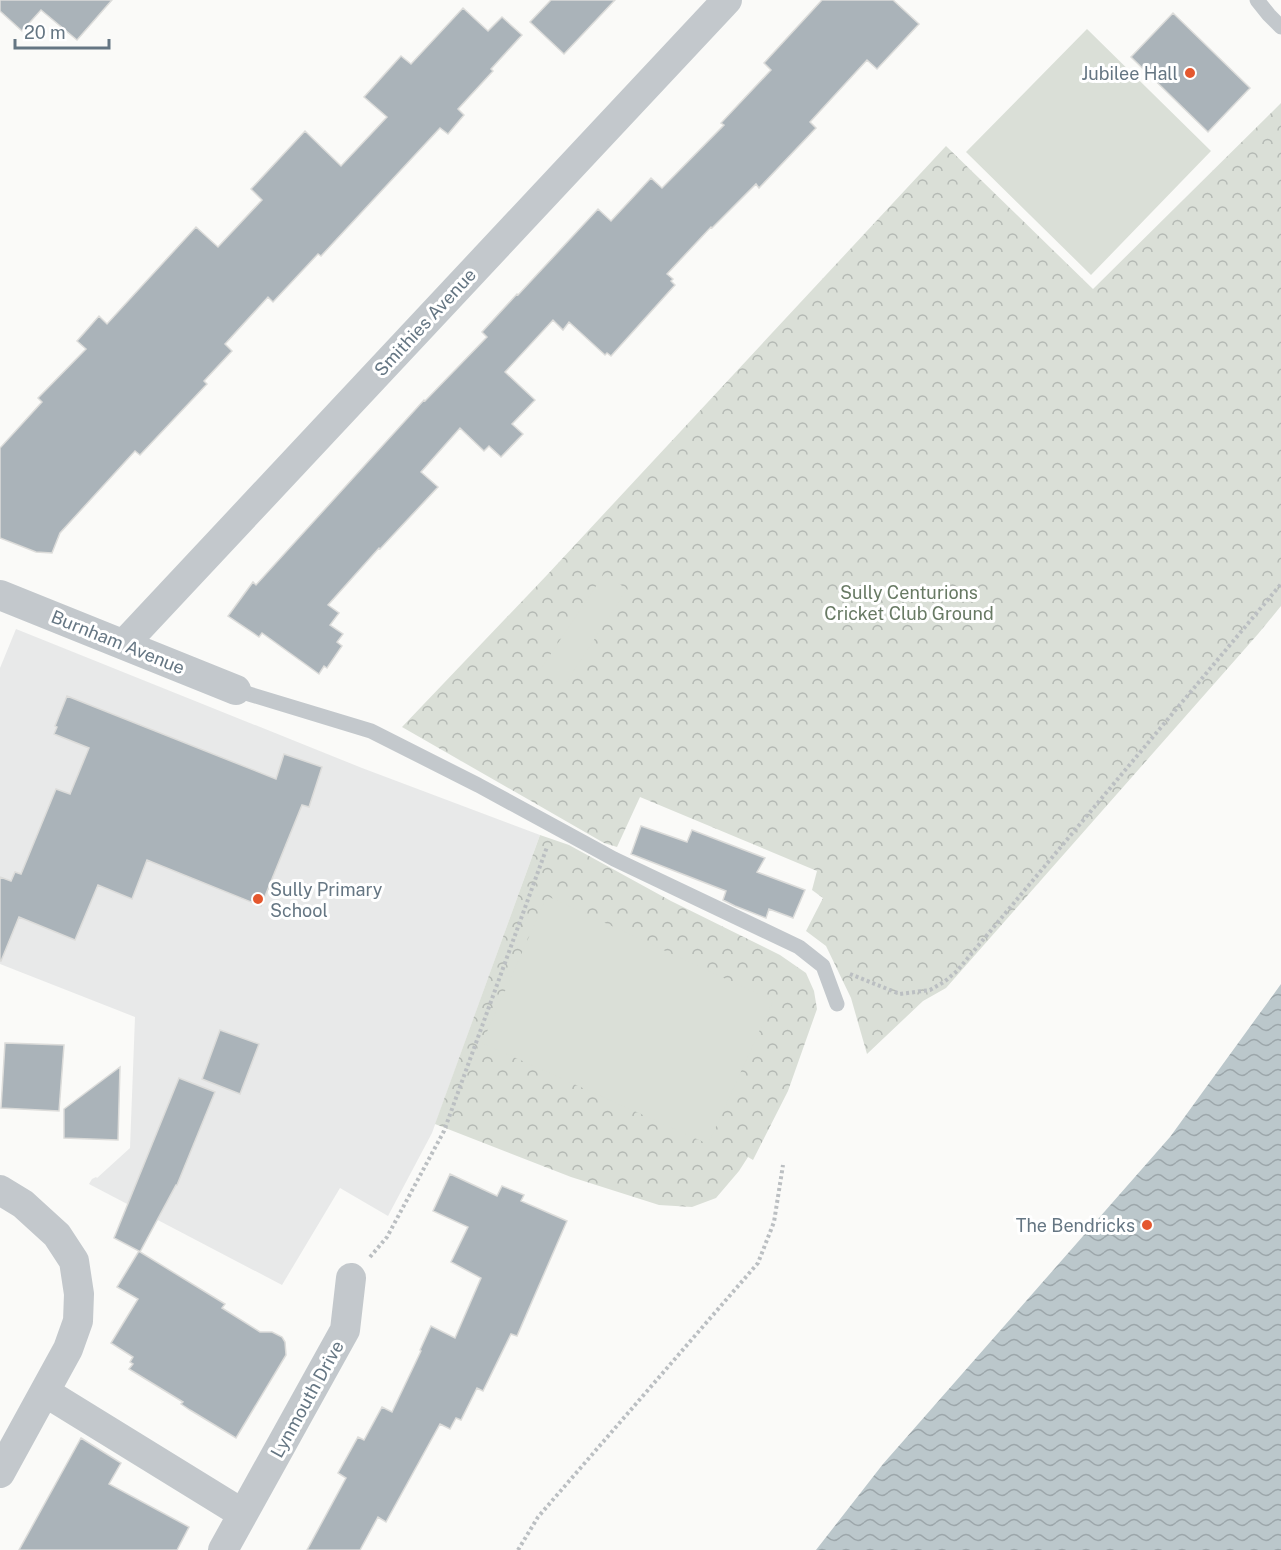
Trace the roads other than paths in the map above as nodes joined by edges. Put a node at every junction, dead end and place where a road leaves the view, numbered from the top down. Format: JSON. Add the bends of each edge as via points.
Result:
{"nodes":[{"id":1,"x":727,"y":0,"type":"edge"},
{"id":2,"x":1257,"y":0,"type":"edge"},
{"id":3,"x":1281,"y":27,"type":"edge"},
{"id":4,"x":0,"y":595,"type":"edge"},
{"id":5,"x":124,"y":644,"type":"junction"},
{"id":6,"x":236,"y":690,"type":"joint"},
{"id":7,"x":837,"y":1004,"type":"dead end"},
{"id":8,"x":0,"y":1190,"type":"edge"},
{"id":9,"x":351,"y":1278,"type":"road end"},
{"id":10,"x":45,"y":1392,"type":"junction"},
{"id":11,"x":0,"y":1473,"type":"edge"},
{"id":12,"x":243,"y":1514,"type":"junction"},
{"id":13,"x":223,"y":1550,"type":"edge"}],
"edges":[{"from":1,"to":5,"type":"street","name":"Smithies Avenue"},
{"from":2,"to":3,"type":"lane"},
{"from":4,"to":5,"type":"street","name":"Burnham Avenue"},
{"from":5,"to":6,"type":"street","name":"Burnham Avenue"},
{"from":6,"to":7,"type":"lane","via":[[371,731],[614,859],[799,947],[824,966]]},
{"from":8,"to":10,"type":"street","via":[[23,1204],[57,1235],[74,1261],[78,1321]]},
{"from":9,"to":12,"type":"street","name":"Lynmouth Drive","via":[[345,1330]]},
{"from":10,"to":11,"type":"street"},
{"from":10,"to":12,"type":"street"},
{"from":12,"to":13,"type":"street","name":"Lynmouth Drive"}]}
